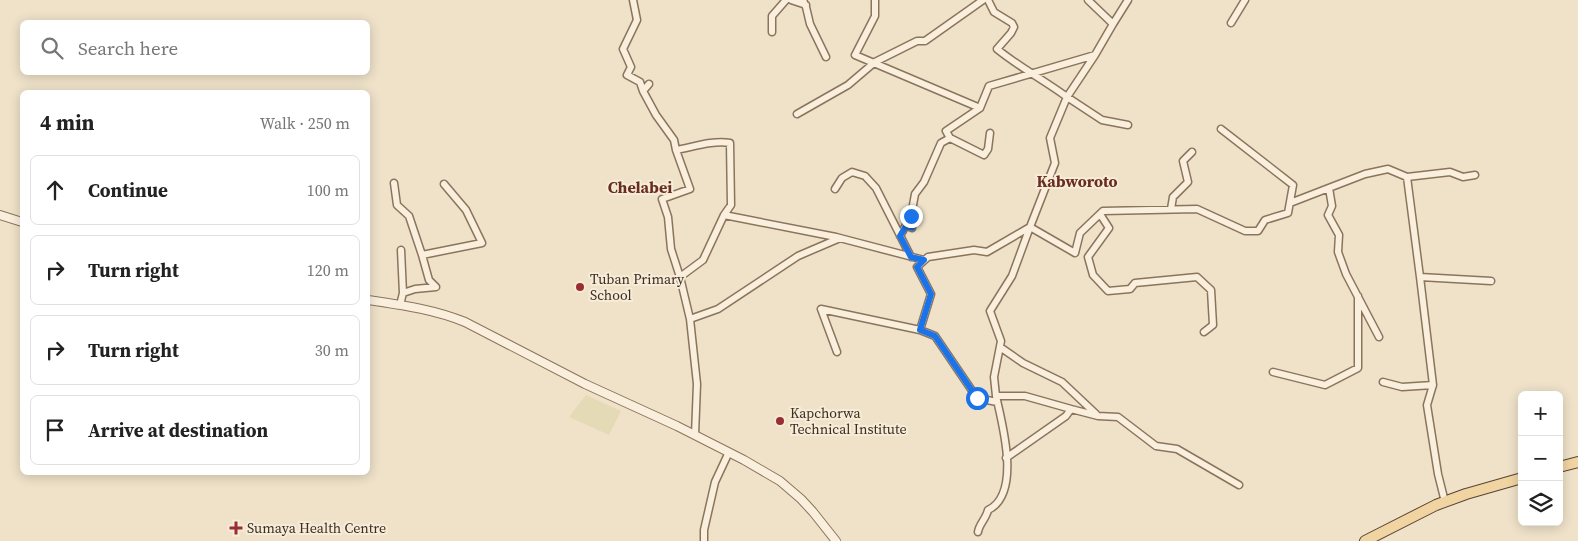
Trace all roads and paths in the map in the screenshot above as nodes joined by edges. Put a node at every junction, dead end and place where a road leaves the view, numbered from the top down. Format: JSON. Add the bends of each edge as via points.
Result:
{"nodes":[{"id":1,"x":633,"y":0,"type":"edge"},
{"id":2,"x":786,"y":0,"type":"edge"},
{"id":3,"x":791,"y":0,"type":"edge"},
{"id":4,"x":875,"y":0,"type":"edge"},
{"id":5,"x":983,"y":0,"type":"edge"},
{"id":6,"x":988,"y":0,"type":"edge"},
{"id":7,"x":1088,"y":0,"type":"edge"},
{"id":8,"x":1128,"y":0,"type":"edge"},
{"id":9,"x":1245,"y":0,"type":"edge"},
{"id":10,"x":804,"y":2,"type":"edge"},
{"id":11,"x":1231,"y":22,"type":"dead end"},
{"id":12,"x":1113,"y":24,"type":"junction"},
{"id":13,"x":772,"y":32,"type":"dead end"},
{"id":14,"x":1095,"y":55,"type":"junction"},
{"id":15,"x":826,"y":57,"type":"dead end"},
{"id":16,"x":874,"y":63,"type":"junction"},
{"id":17,"x":1031,"y":74,"type":"junction"},
{"id":18,"x":649,"y":84,"type":"dead end"},
{"id":19,"x":643,"y":91,"type":"junction"},
{"id":20,"x":1067,"y":96,"type":"junction"},
{"id":21,"x":980,"y":108,"type":"junction"},
{"id":22,"x":796,"y":114,"type":"dead end"},
{"id":23,"x":1128,"y":125,"type":"dead end"},
{"id":24,"x":1221,"y":129,"type":"dead end"},
{"id":25,"x":990,"y":133,"type":"dead end"},
{"id":26,"x":950,"y":138,"type":"junction"},
{"id":27,"x":676,"y":150,"type":"junction"},
{"id":28,"x":1192,"y":152,"type":"dead end"},
{"id":29,"x":1475,"y":176,"type":"dead end"},
{"id":30,"x":1407,"y":177,"type":"junction"},
{"id":31,"x":394,"y":183,"type":"dead end"},
{"id":32,"x":444,"y":184,"type":"dead end"},
{"id":33,"x":1329,"y":188,"type":"junction"},
{"id":34,"x":835,"y":189,"type":"dead end"},
{"id":35,"x":1290,"y":203,"type":"junction"},
{"id":36,"x":1171,"y":210,"type":"junction"},
{"id":37,"x":1100,"y":214,"type":"junction"},
{"id":38,"x":0,"y":215,"type":"edge"},
{"id":39,"x":724,"y":215,"type":"junction"},
{"id":40,"x":20,"y":221,"type":"edge"},
{"id":41,"x":1030,"y":227,"type":"junction"},
{"id":42,"x":900,"y":236,"type":"junction"},
{"id":43,"x":840,"y":238,"type":"junction"},
{"id":44,"x":400,"y":250,"type":"dead end"},
{"id":45,"x":422,"y":255,"type":"junction"},
{"id":46,"x":911,"y":257,"type":"junction"},
{"id":47,"x":924,"y":260,"type":"junction"},
{"id":48,"x":680,"y":277,"type":"junction"},
{"id":49,"x":1420,"y":277,"type":"junction"},
{"id":50,"x":1491,"y":281,"type":"dead end"},
{"id":51,"x":403,"y":293,"type":"junction"},
{"id":52,"x":1358,"y":296,"type":"junction"},
{"id":53,"x":370,"y":300,"type":"edge"},
{"id":54,"x":400,"y":305,"type":"junction"},
{"id":55,"x":690,"y":318,"type":"junction"},
{"id":56,"x":920,"y":330,"type":"junction"},
{"id":57,"x":1204,"y":332,"type":"dead end"},
{"id":58,"x":1379,"y":337,"type":"dead end"},
{"id":59,"x":1000,"y":347,"type":"junction"},
{"id":60,"x":837,"y":352,"type":"dead end"},
{"id":61,"x":1273,"y":372,"type":"dead end"},
{"id":62,"x":1384,"y":382,"type":"dead end"},
{"id":63,"x":1432,"y":385,"type":"junction"},
{"id":64,"x":996,"y":399,"type":"junction"},
{"id":65,"x":1071,"y":409,"type":"junction"},
{"id":66,"x":1098,"y":416,"type":"junction"},
{"id":67,"x":695,"y":435,"type":"junction"},
{"id":68,"x":729,"y":452,"type":"junction"},
{"id":69,"x":1006,"y":458,"type":"junction"},
{"id":70,"x":1578,"y":462,"type":"edge"},
{"id":71,"x":1563,"y":466,"type":"edge"},
{"id":72,"x":1518,"y":479,"type":"edge"},
{"id":73,"x":1239,"y":485,"type":"dead end"},
{"id":74,"x":1445,"y":502,"type":"junction"},
{"id":75,"x":978,"y":532,"type":"dead end"},
{"id":76,"x":704,"y":541,"type":"edge"},
{"id":77,"x":836,"y":541,"type":"edge"},
{"id":78,"x":1365,"y":541,"type":"edge"}],
"edges":[{"from":1,"to":19,"type":"street","via":[[637,20],[623,49],[631,68],[627,75],[640,82]]},
{"from":2,"to":13,"type":"street","via":[[772,16]]},
{"from":3,"to":10,"type":"street"},
{"from":4,"to":16,"type":"street","via":[[875,16],[855,55]]},
{"from":5,"to":16,"type":"street","via":[[925,41],[917,41]]},
{"from":6,"to":17,"type":"street","via":[[994,12],[1012,23],[1014,28],[997,49]]},
{"from":7,"to":12,"type":"street"},
{"from":8,"to":12,"type":"street"},
{"from":9,"to":11,"type":"street"},
{"from":10,"to":15,"type":"street","via":[[810,24]]},
{"from":12,"to":14,"type":"street"},
{"from":14,"to":17,"type":"street"},
{"from":14,"to":20,"type":"street"},
{"from":16,"to":21,"type":"street"},
{"from":16,"to":22,"type":"street","via":[[848,85]]},
{"from":17,"to":20,"type":"street"},
{"from":17,"to":21,"type":"street","via":[[989,86]]},
{"from":18,"to":19,"type":"street"},
{"from":19,"to":27,"type":"street","via":[[674,140]]},
{"from":20,"to":23,"type":"street","via":[[1102,120]]},
{"from":20,"to":41,"type":"street","via":[[1050,138],[1056,163]]},
{"from":21,"to":26,"type":"street","via":[[946,131]]},
{"from":24,"to":35,"type":"street","via":[[1293,185]]},
{"from":25,"to":26,"type":"street","via":[[984,155]]},
{"from":26,"to":42,"type":"street","via":[[941,143],[924,182],[915,194],[912,228],[906,226]]},
{"from":27,"to":39,"type":"street","via":[[719,141],[730,144],[731,205]]},
{"from":27,"to":48,"type":"street","via":[[690,188],[662,199]]},
{"from":28,"to":36,"type":"street","via":[[1183,161],[1188,182],[1173,197]]},
{"from":29,"to":30,"type":"street","via":[[1463,177],[1450,172]]},
{"from":30,"to":33,"type":"street","via":[[1388,170],[1365,174]]},
{"from":30,"to":49,"type":"street"},
{"from":31,"to":45,"type":"street","via":[[397,205],[410,216]]},
{"from":32,"to":45,"type":"street","via":[[466,210],[482,243]]},
{"from":33,"to":35,"type":"street"},
{"from":33,"to":52,"type":"street","via":[[1332,206],[1328,215],[1339,235],[1338,252],[1346,274]]},
{"from":34,"to":42,"type":"street","via":[[842,178],[852,172],[865,176],[876,188]]},
{"from":35,"to":36,"type":"street","via":[[1288,213],[1265,220],[1258,231],[1245,231],[1197,209]]},
{"from":36,"to":37,"type":"street","via":[[1103,211]]},
{"from":37,"to":41,"type":"street","via":[[1080,233],[1075,253]]},
{"from":37,"to":57,"type":"street","via":[[1109,228],[1088,257],[1093,275],[1108,291],[1130,289],[1135,283],[1197,277],[1210,290],[1213,326]]},
{"from":38,"to":40,"type":"street"},
{"from":39,"to":43,"type":"street"},
{"from":39,"to":48,"type":"street","via":[[703,260]]},
{"from":41,"to":47,"type":"street","via":[[987,252],[974,250],[928,256]]},
{"from":41,"to":59,"type":"street","via":[[1012,276],[990,311],[1001,341]]},
{"from":42,"to":46,"type":"street"},
{"from":43,"to":46,"type":"street"},
{"from":43,"to":55,"type":"street","via":[[798,256],[718,308]]},
{"from":44,"to":51,"type":"street"},
{"from":45,"to":51,"type":"street","via":[[429,280],[436,287]]},
{"from":46,"to":47,"type":"street"},
{"from":47,"to":56,"type":"street","via":[[917,267],[931,294]]},
{"from":48,"to":55,"type":"street"},
{"from":49,"to":50,"type":"street"},
{"from":49,"to":63,"type":"street"},
{"from":51,"to":54,"type":"street"},
{"from":52,"to":58,"type":"street"},
{"from":52,"to":61,"type":"street","via":[[1358,368],[1325,385]]},
{"from":53,"to":54,"type":"street"},
{"from":54,"to":67,"type":"street","via":[[424,308],[465,322],[585,384]]},
{"from":55,"to":67,"type":"street","via":[[697,384]]},
{"from":56,"to":60,"type":"street","via":[[821,309]]},
{"from":56,"to":64,"type":"street","via":[[935,336],[977,398]]},
{"from":59,"to":64,"type":"street","via":[[994,377]]},
{"from":59,"to":66,"type":"street","via":[[1023,363],[1062,382]]},
{"from":62,"to":63,"type":"street","via":[[1402,387]]},
{"from":63,"to":74,"type":"street","via":[[1427,405]]},
{"from":64,"to":65,"type":"street","via":[[1025,396]]},
{"from":64,"to":69,"type":"street"},
{"from":65,"to":66,"type":"street"},
{"from":65,"to":69,"type":"street","via":[[1066,416]]},
{"from":66,"to":73,"type":"street","via":[[1118,417],[1156,446],[1177,449]]},
{"from":67,"to":68,"type":"street"},
{"from":68,"to":76,"type":"street","via":[[715,482]]},
{"from":68,"to":77,"type":"street","via":[[790,489]]},
{"from":69,"to":75,"type":"street","via":[[1004,491],[995,507],[988,510]]},
{"from":70,"to":71,"type":"main road"},
{"from":72,"to":74,"type":"main road"},
{"from":74,"to":78,"type":"main road"}]}
